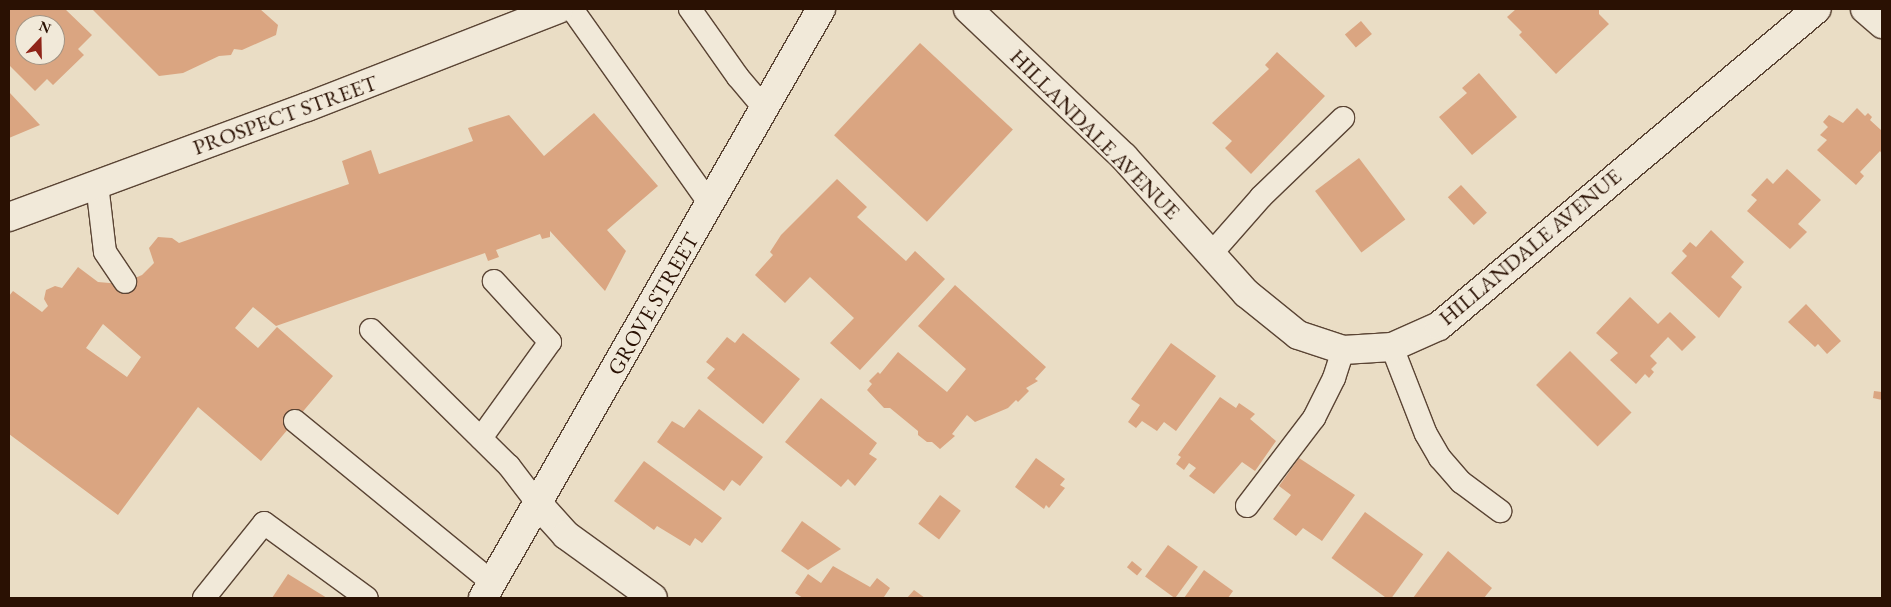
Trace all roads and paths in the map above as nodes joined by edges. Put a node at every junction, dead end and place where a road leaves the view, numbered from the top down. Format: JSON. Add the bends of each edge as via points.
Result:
{"nodes":[{"id":1,"x":559,"y":9,"type":"edge"},
{"id":2,"x":572,"y":9,"type":"edge"},
{"id":3,"x":690,"y":9,"type":"edge"},
{"id":4,"x":821,"y":9,"type":"edge"},
{"id":5,"x":968,"y":9,"type":"edge"},
{"id":6,"x":1817,"y":9,"type":"edge"},
{"id":7,"x":1865,"y":9,"type":"edge"},
{"id":8,"x":1882,"y":24,"type":"edge"},
{"id":9,"x":764,"y":109,"type":"junction"},
{"id":10,"x":1343,"y":118,"type":"dead end"},
{"id":11,"x":97,"y":184,"type":"junction"},
{"id":12,"x":710,"y":204,"type":"junction"},
{"id":13,"x":9,"y":217,"type":"edge"},
{"id":14,"x":1211,"y":254,"type":"junction"},
{"id":15,"x":494,"y":281,"type":"dead end"},
{"id":16,"x":126,"y":282,"type":"dead end"},
{"id":17,"x":371,"y":330,"type":"dead end"},
{"id":18,"x":1392,"y":347,"type":"junction"},
{"id":19,"x":1343,"y":350,"type":"junction"},
{"id":20,"x":295,"y":421,"type":"dead end"},
{"id":21,"x":480,"y":438,"type":"junction"},
{"id":22,"x":538,"y":504,"type":"junction"},
{"id":23,"x":1247,"y":506,"type":"dead end"},
{"id":24,"x":1500,"y":511,"type":"dead end"},
{"id":25,"x":488,"y":590,"type":"edge"},
{"id":26,"x":204,"y":598,"type":"edge"},
{"id":27,"x":367,"y":598,"type":"edge"},
{"id":28,"x":652,"y":598,"type":"edge"}],
"edges":[{"from":1,"to":11,"type":"street","name":"PROSPECT STREET"},
{"from":2,"to":12,"type":"lane"},
{"from":3,"to":9,"type":"lane"},
{"from":4,"to":9,"type":"street","name":"GROVE STREET"},
{"from":5,"to":14,"type":"street","name":"HILLANDALE AVENUE","via":[[1124,156]]},
{"from":6,"to":18,"type":"street","name":"HILLANDALE AVENUE","via":[[1439,326]]},
{"from":7,"to":8,"type":"street"},
{"from":9,"to":12,"type":"street","name":"GROVE STREET"},
{"from":10,"to":14,"type":"lane","via":[[1261,197]]},
{"from":11,"to":13,"type":"street","name":"PROSPECT STREET"},
{"from":11,"to":16,"type":"lane","via":[[105,252]]},
{"from":12,"to":22,"type":"street","name":"GROVE STREET"},
{"from":14,"to":19,"type":"street","name":"HILLANDALE AVENUE","via":[[1246,293],[1298,335]]},
{"from":15,"to":21,"type":"lane","via":[[550,342]]},
{"from":17,"to":21,"type":"lane"},
{"from":18,"to":19,"type":"street","name":"HILLANDALE AVENUE"},
{"from":18,"to":24,"type":"lane","via":[[1426,434],[1440,458],[1461,482]]},
{"from":19,"to":23,"type":"lane","via":[[1334,378],[1314,418]]},
{"from":20,"to":25,"type":"lane"},
{"from":21,"to":22,"type":"lane","via":[[509,466]]},
{"from":22,"to":25,"type":"street","name":"GROVE STREET"},
{"from":22,"to":28,"type":"street","via":[[566,535]]},
{"from":26,"to":27,"type":"lane","via":[[264,523]]}]}
